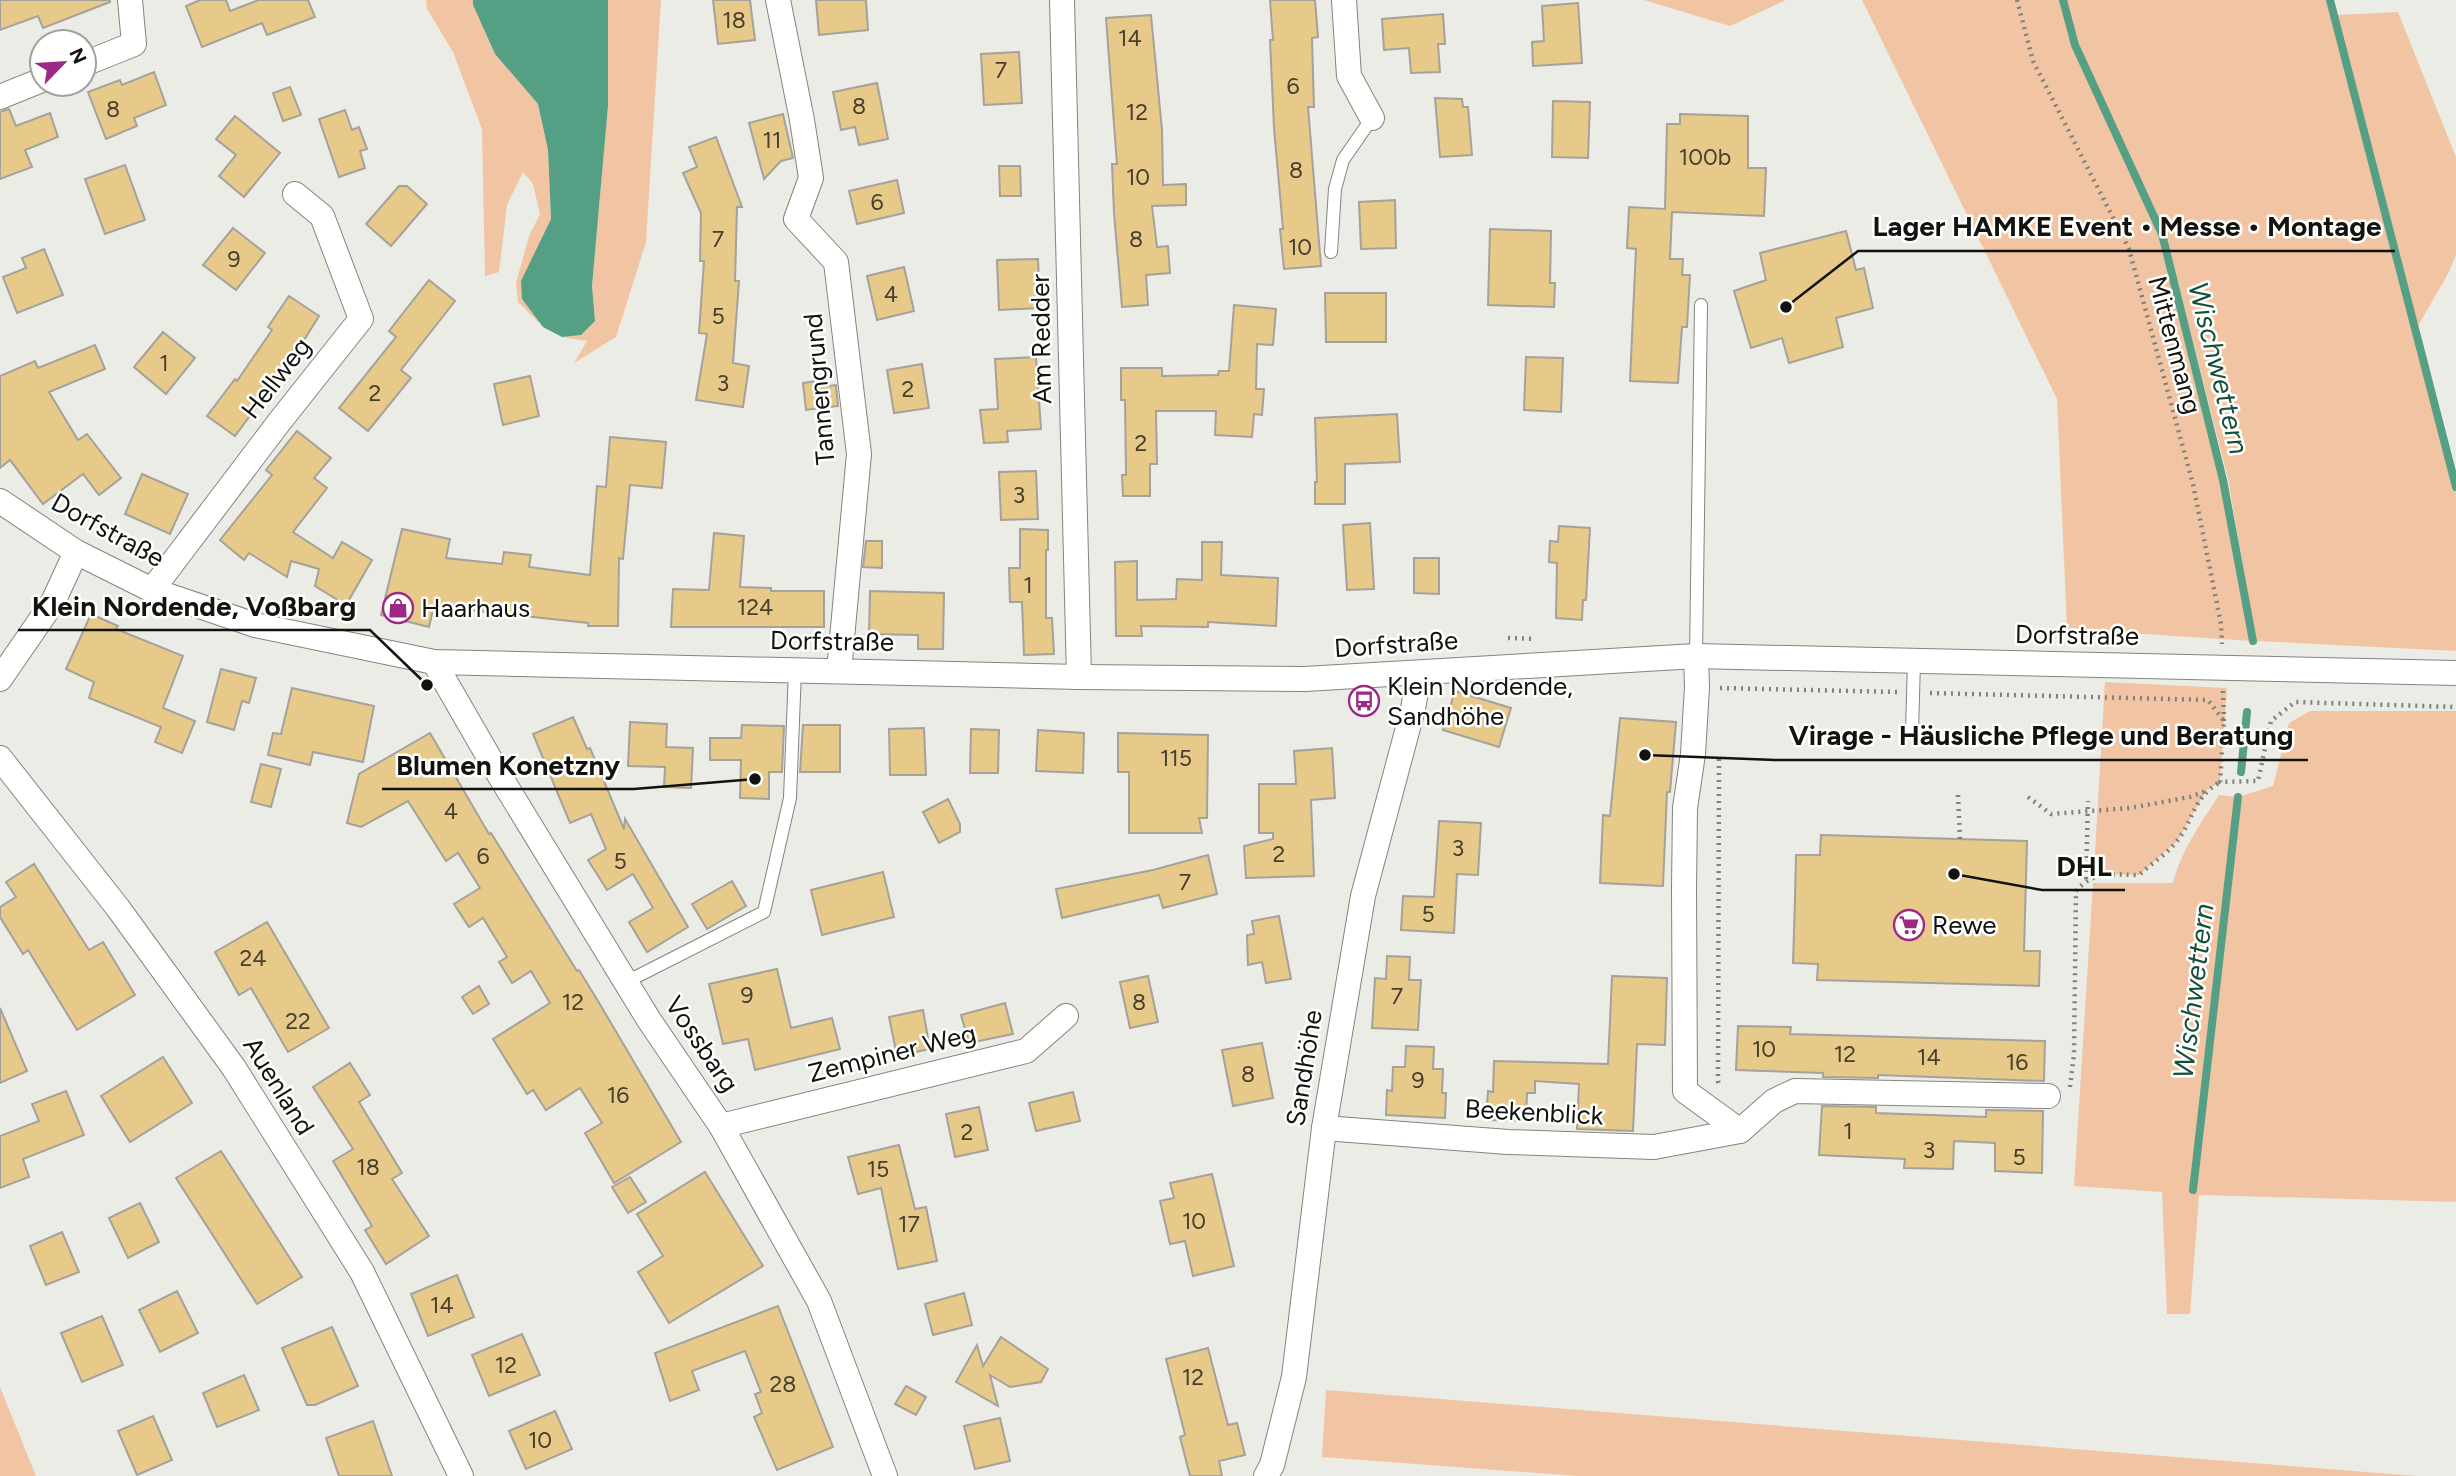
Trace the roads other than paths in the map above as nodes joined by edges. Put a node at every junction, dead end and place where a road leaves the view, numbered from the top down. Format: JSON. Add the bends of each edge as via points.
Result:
{"nodes":[{"id":1,"x":130,"y":0,"type":"edge"},
{"id":2,"x":778,"y":0,"type":"edge"},
{"id":3,"x":1062,"y":0,"type":"edge"},
{"id":4,"x":1344,"y":0,"type":"edge"},
{"id":5,"x":98,"y":58,"type":"edge"},
{"id":6,"x":28,"y":86,"type":"edge"},
{"id":7,"x":0,"y":97,"type":"edge"},
{"id":8,"x":1372,"y":118,"type":"joint"},
{"id":9,"x":295,"y":194,"type":"dead end"},
{"id":10,"x":1331,"y":252,"type":"dead end"},
{"id":11,"x":1701,"y":305,"type":"dead end"},
{"id":12,"x":0,"y":501,"type":"edge"},
{"id":13,"x":76,"y":552,"type":"junction"},
{"id":14,"x":152,"y":590,"type":"junction"},
{"id":15,"x":1696,"y":656,"type":"junction"},
{"id":16,"x":1914,"y":661,"type":"junction"},
{"id":17,"x":434,"y":662,"type":"junction"},
{"id":18,"x":795,"y":670,"type":"junction"},
{"id":19,"x":839,"y":671,"type":"junction"},
{"id":20,"x":1419,"y":673,"type":"junction"},
{"id":21,"x":2456,"y":673,"type":"edge"},
{"id":22,"x":1079,"y":677,"type":"junction"},
{"id":23,"x":0,"y":678,"type":"edge"},
{"id":24,"x":1912,"y":732,"type":"dead end"},
{"id":25,"x":0,"y":758,"type":"edge"},
{"id":26,"x":626,"y":982,"type":"junction"},
{"id":27,"x":1066,"y":1016,"type":"dead end"},
{"id":28,"x":2048,"y":1096,"type":"road end"},
{"id":29,"x":721,"y":1126,"type":"junction"},
{"id":30,"x":1324,"y":1129,"type":"junction"},
{"id":31,"x":1740,"y":1131,"type":"junction"},
{"id":32,"x":461,"y":1476,"type":"edge"},
{"id":33,"x":885,"y":1476,"type":"edge"},
{"id":34,"x":1266,"y":1476,"type":"edge"}],
"edges":[{"from":1,"to":5,"type":"street","via":[[134,44]]},
{"from":2,"to":19,"type":"street","name":"Tannengrund","via":[[811,178],[796,219],[836,262],[859,454]]},
{"from":3,"to":22,"type":"street","name":"Am Redder"},
{"from":4,"to":8,"type":"street","via":[[1349,76]]},
{"from":6,"to":7,"type":"street"},
{"from":8,"to":10,"type":"lane","via":[[1340,169]]},
{"from":9,"to":14,"type":"street","name":"Hellweg","via":[[321,216],[361,319]]},
{"from":11,"to":15,"type":"lane"},
{"from":12,"to":13,"type":"street","name":"Dorfstraße"},
{"from":13,"to":14,"type":"street","name":"Dorfstraße"},
{"from":13,"to":23,"type":"street","via":[[53,602]]},
{"from":14,"to":17,"type":"street","name":"Dorfstraße","via":[[255,625]]},
{"from":15,"to":16,"type":"street","name":"Dorfstraße"},
{"from":15,"to":20,"type":"street","name":"Dorfstraße"},
{"from":15,"to":31,"type":"street","via":[[1693,754],[1685,808],[1685,1091]]},
{"from":16,"to":21,"type":"street","name":"Dorfstraße"},
{"from":16,"to":24,"type":"lane"},
{"from":17,"to":18,"type":"street","name":"Dorfstraße"},
{"from":17,"to":26,"type":"street","name":"Vossbarg"},
{"from":18,"to":19,"type":"street","name":"Dorfstraße"},
{"from":18,"to":26,"type":"lane","via":[[790,797],[764,912]]},
{"from":19,"to":22,"type":"street","name":"Dorfstraße"},
{"from":20,"to":22,"type":"street","name":"Dorfstraße","via":[[1305,679]]},
{"from":20,"to":30,"type":"street","name":"Sandhöhe","via":[[1363,896]]},
{"from":25,"to":32,"type":"street","name":"Auenland","via":[[118,908],[234,1068],[362,1272]]},
{"from":26,"to":29,"type":"street","name":"Vossbarg"},
{"from":27,"to":29,"type":"street","name":"Zempiner Weg","via":[[1026,1051]]},
{"from":28,"to":31,"type":"street","via":[[1795,1091],[1774,1101]]},
{"from":29,"to":33,"type":"street","name":"Vossbarg","via":[[819,1301]]},
{"from":30,"to":31,"type":"street","name":"Beekenblick","via":[[1654,1147]]},
{"from":30,"to":34,"type":"street","name":"Sandhöhe","via":[[1294,1377]]}]}
